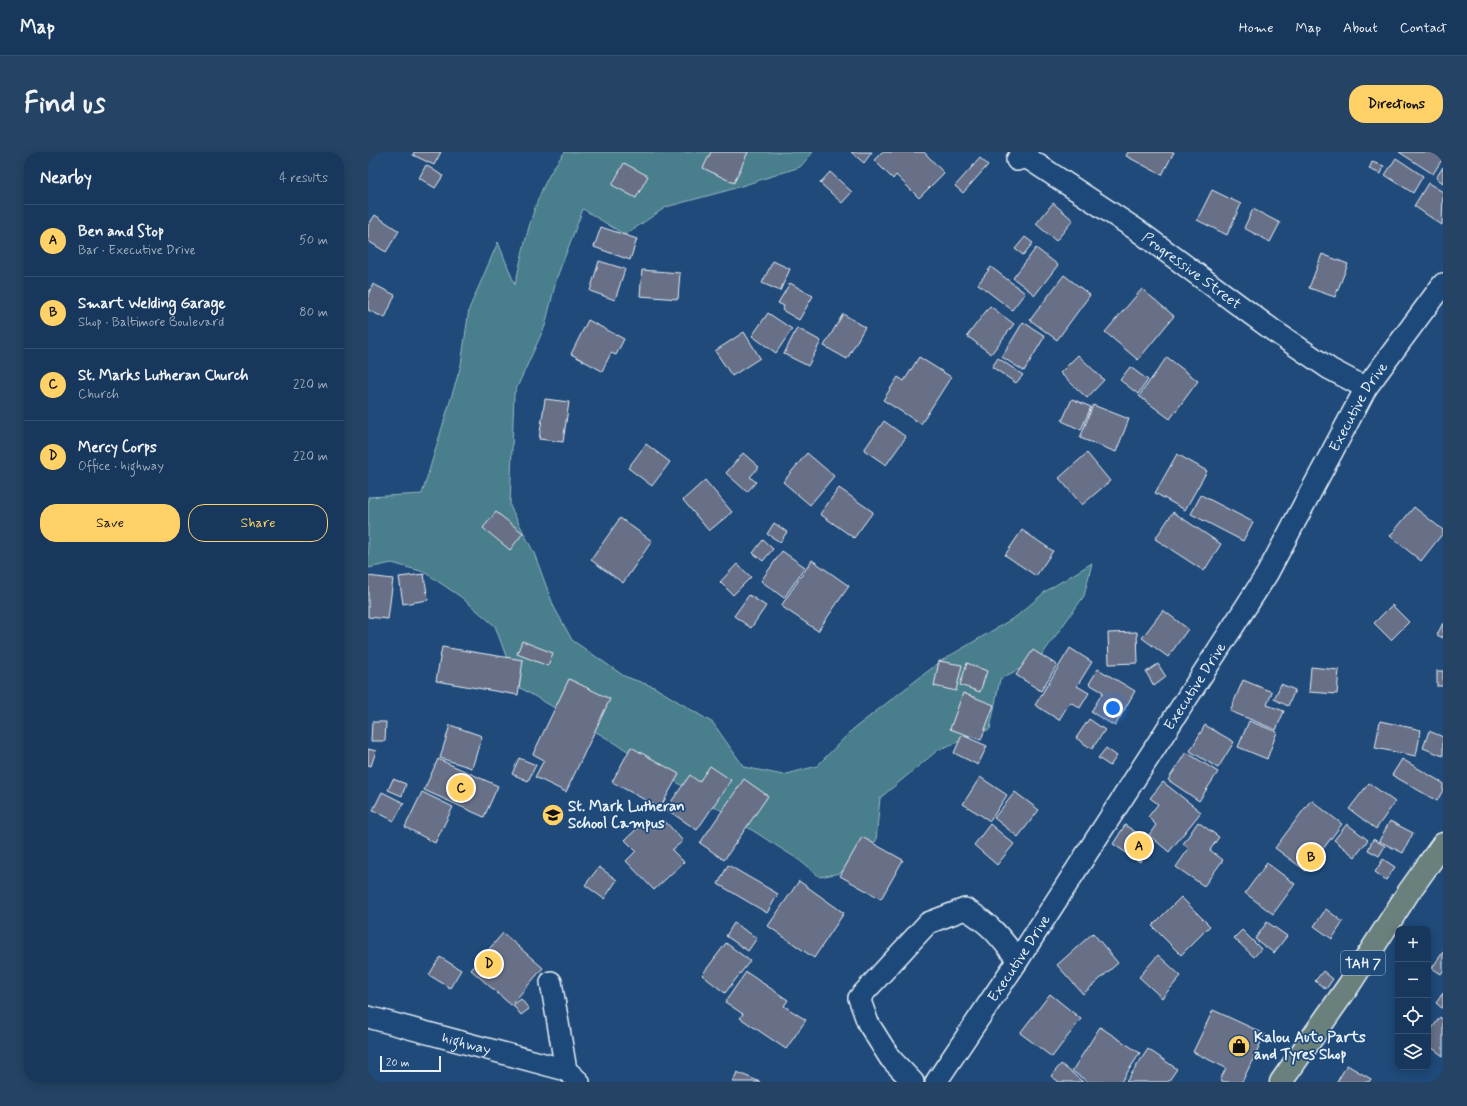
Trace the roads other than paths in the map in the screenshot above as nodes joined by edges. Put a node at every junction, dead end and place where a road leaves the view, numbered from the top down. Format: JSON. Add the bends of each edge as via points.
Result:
{"nodes":[{"id":1,"x":1016,"y":160,"type":"dead end"},
{"id":2,"x":1443,"y":284,"type":"edge"},
{"id":3,"x":1366,"y":388,"type":"junction"},
{"id":4,"x":1443,"y":844,"type":"edge"},
{"id":5,"x":1018,"y":960,"type":"junction"},
{"id":6,"x":551,"y":982,"type":"dead end"},
{"id":7,"x":368,"y":1017,"type":"edge"},
{"id":8,"x":572,"y":1076,"type":"edge"},
{"id":9,"x":913,"y":1082,"type":"edge"},
{"id":10,"x":936,"y":1082,"type":"edge"},
{"id":11,"x":1281,"y":1082,"type":"edge"}],
"edges":[{"from":1,"to":3,"type":"street","name":"Progressive Street","via":[[1029,159],[1136,230],[1274,331],[1330,369]]},
{"from":2,"to":3,"type":"street","name":"Executive Drive"},
{"from":3,"to":5,"type":"street","name":"Executive Drive","via":[[1267,574]]},
{"from":4,"to":11,"type":"highway","number":"TAH 7"},
{"from":5,"to":9,"type":"street","via":[[995,932],[965,909],[928,922],[859,998],[868,1023],[890,1058]]},
{"from":5,"to":10,"type":"street","name":"Executive Drive"},
{"from":6,"to":8,"type":"street","name":"highway"},
{"from":7,"to":8,"type":"street","name":"highway"}]}
